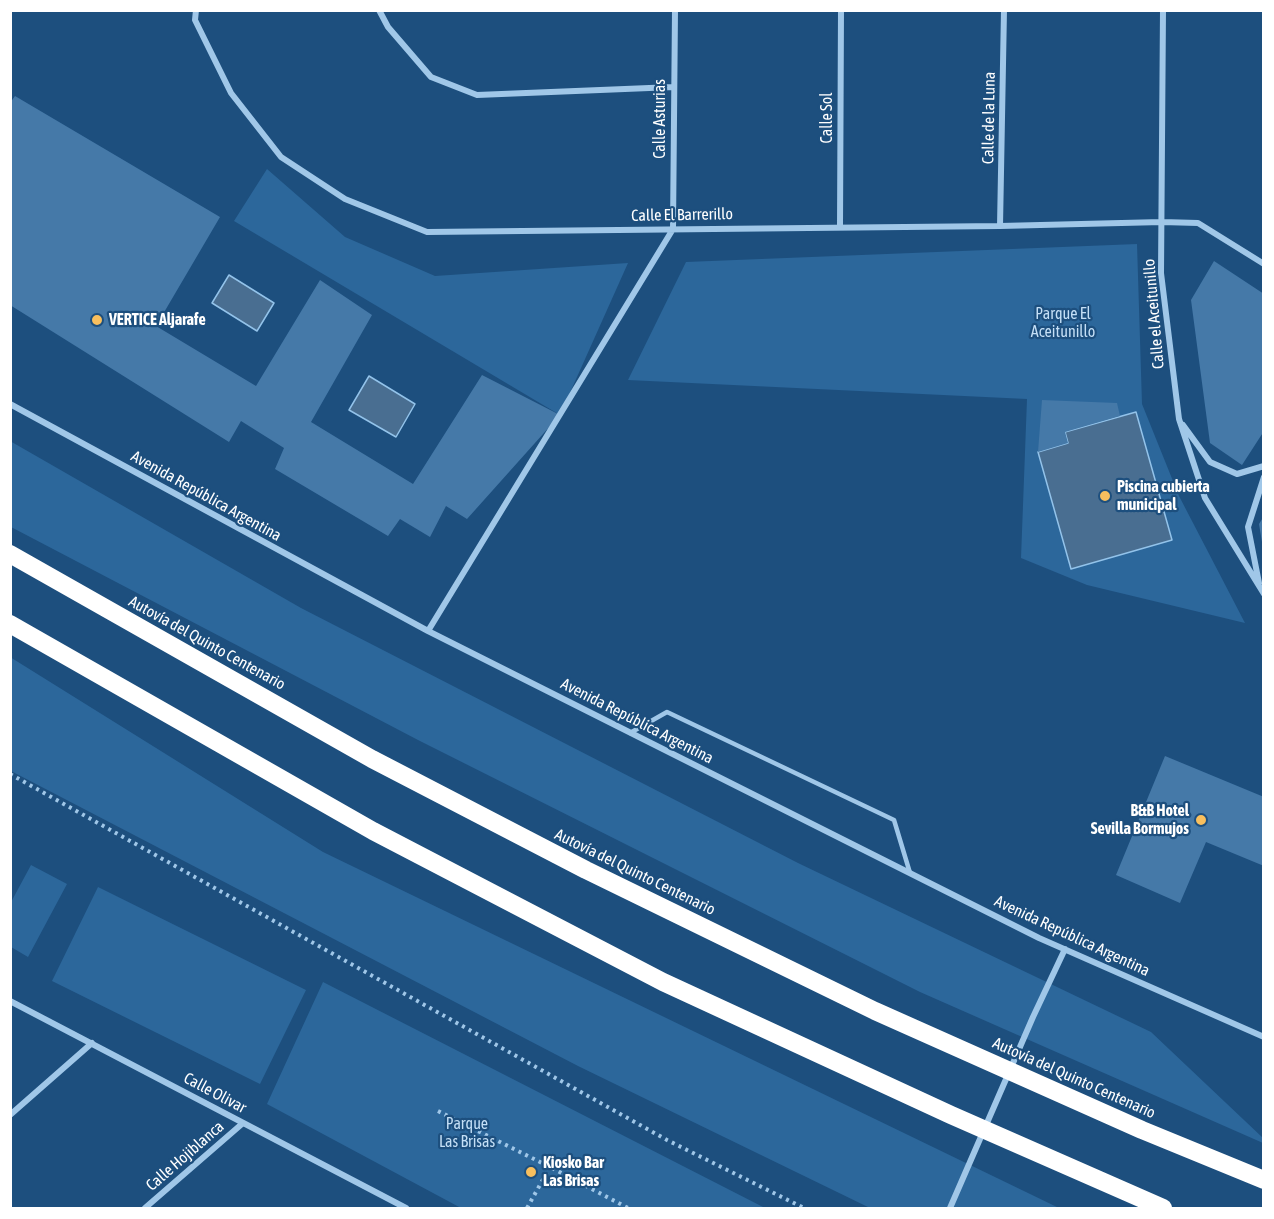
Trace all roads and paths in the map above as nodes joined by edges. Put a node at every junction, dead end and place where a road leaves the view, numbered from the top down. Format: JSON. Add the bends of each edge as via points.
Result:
{"nodes":[{"id":1,"x":196,"y":10,"type":"edge"},
{"id":2,"x":379,"y":10,"type":"edge"},
{"id":3,"x":675,"y":10,"type":"edge"},
{"id":4,"x":841,"y":10,"type":"edge"},
{"id":5,"x":1004,"y":10,"type":"edge"},
{"id":6,"x":1163,"y":10,"type":"edge"},
{"id":7,"x":674,"y":87,"type":"junction"},
{"id":8,"x":1162,"y":222,"type":"junction"},
{"id":9,"x":840,"y":226,"type":"junction"},
{"id":10,"x":1000,"y":226,"type":"junction"},
{"id":11,"x":673,"y":229,"type":"junction"},
{"id":12,"x":1263,"y":264,"type":"edge"},
{"id":13,"x":10,"y":404,"type":"edge"},
{"id":14,"x":1179,"y":419,"type":"junction"},
{"id":15,"x":1263,"y":466,"type":"edge"},
{"id":16,"x":1263,"y":477,"type":"edge"},
{"id":17,"x":10,"y":554,"type":"edge"},
{"id":18,"x":1262,"y":592,"type":"edge"},
{"id":19,"x":10,"y":624,"type":"edge"},
{"id":20,"x":428,"y":632,"type":"junction"},
{"id":21,"x":630,"y":733,"type":"junction"},
{"id":22,"x":10,"y":774,"type":"edge"},
{"id":23,"x":910,"y":873,"type":"junction"},
{"id":24,"x":1065,"y":949,"type":"junction"},
{"id":25,"x":10,"y":1001,"type":"edge"},
{"id":26,"x":1263,"y":1037,"type":"edge"},
{"id":27,"x":92,"y":1043,"type":"junction"},
{"id":28,"x":438,"y":1111,"type":"dead end"},
{"id":29,"x":10,"y":1115,"type":"edge"},
{"id":30,"x":243,"y":1123,"type":"junction"},
{"id":31,"x":550,"y":1167,"type":"junction"},
{"id":32,"x":1263,"y":1180,"type":"edge"},
{"id":33,"x":145,"y":1209,"type":"edge"},
{"id":34,"x":406,"y":1209,"type":"edge"},
{"id":35,"x":527,"y":1209,"type":"edge"},
{"id":36,"x":628,"y":1209,"type":"edge"},
{"id":37,"x":804,"y":1209,"type":"edge"},
{"id":38,"x":950,"y":1209,"type":"edge"},
{"id":39,"x":1163,"y":1209,"type":"edge"}],
"edges":[{"from":1,"to":11,"type":"street","name":"Calle El Barrerillo","via":[[195,20],[231,93],[281,157],[345,199],[428,232]]},
{"from":2,"to":7,"type":"street","via":[[388,27],[431,77],[477,95]]},
{"from":3,"to":7,"type":"street","name":"Calle Asturias"},
{"from":4,"to":9,"type":"street","name":"Calle Sol"},
{"from":5,"to":10,"type":"street","name":"Calle de la Luna"},
{"from":6,"to":8,"type":"street","name":"Calle el Aceitunillo"},
{"from":7,"to":11,"type":"street","name":"Calle Asturias"},
{"from":8,"to":10,"type":"street","name":"Calle El Barrerillo"},
{"from":8,"to":12,"type":"street","name":"Calle El Barrerillo","via":[[1198,223]]},
{"from":8,"to":14,"type":"street","name":"Calle el Aceitunillo","via":[[1161,273]]},
{"from":9,"to":10,"type":"street","name":"Calle El Barrerillo"},
{"from":9,"to":11,"type":"street","name":"Calle El Barrerillo"},
{"from":11,"to":20,"type":"street"},
{"from":13,"to":20,"type":"street","name":"Avenida República Argentina"},
{"from":14,"to":15,"type":"street","via":[[1210,462],[1237,474]]},
{"from":14,"to":18,"type":"street","name":"Calle el Aceitunillo","via":[[1206,498]]},
{"from":16,"to":18,"type":"street","via":[[1248,527]]},
{"from":17,"to":32,"type":"highway","name":"Autovía del Quinto Centenario","via":[[372,759],[586,870],[875,1011]]},
{"from":19,"to":39,"type":"highway","via":[[373,831],[663,982]]},
{"from":20,"to":21,"type":"street","name":"Avenida República Argentina"},
{"from":21,"to":23,"type":"street","name":"Avenida República Argentina"},
{"from":21,"to":23,"type":"lane","via":[[667,712],[894,820]]},
{"from":22,"to":37,"type":"path","via":[[667,1140]]},
{"from":23,"to":24,"type":"street","name":"Avenida República Argentina"},
{"from":24,"to":26,"type":"street","name":"Avenida República Argentina"},
{"from":24,"to":38,"type":"street"},
{"from":25,"to":27,"type":"street","name":"Calle Olivar"},
{"from":27,"to":29,"type":"street"},
{"from":27,"to":30,"type":"street","name":"Calle Olivar"},
{"from":28,"to":31,"type":"path"},
{"from":30,"to":33,"type":"street","name":"Calle Hojiblanca"},
{"from":30,"to":34,"type":"street","name":"Calle Olivar"},
{"from":31,"to":35,"type":"path"},
{"from":31,"to":36,"type":"path"}]}
